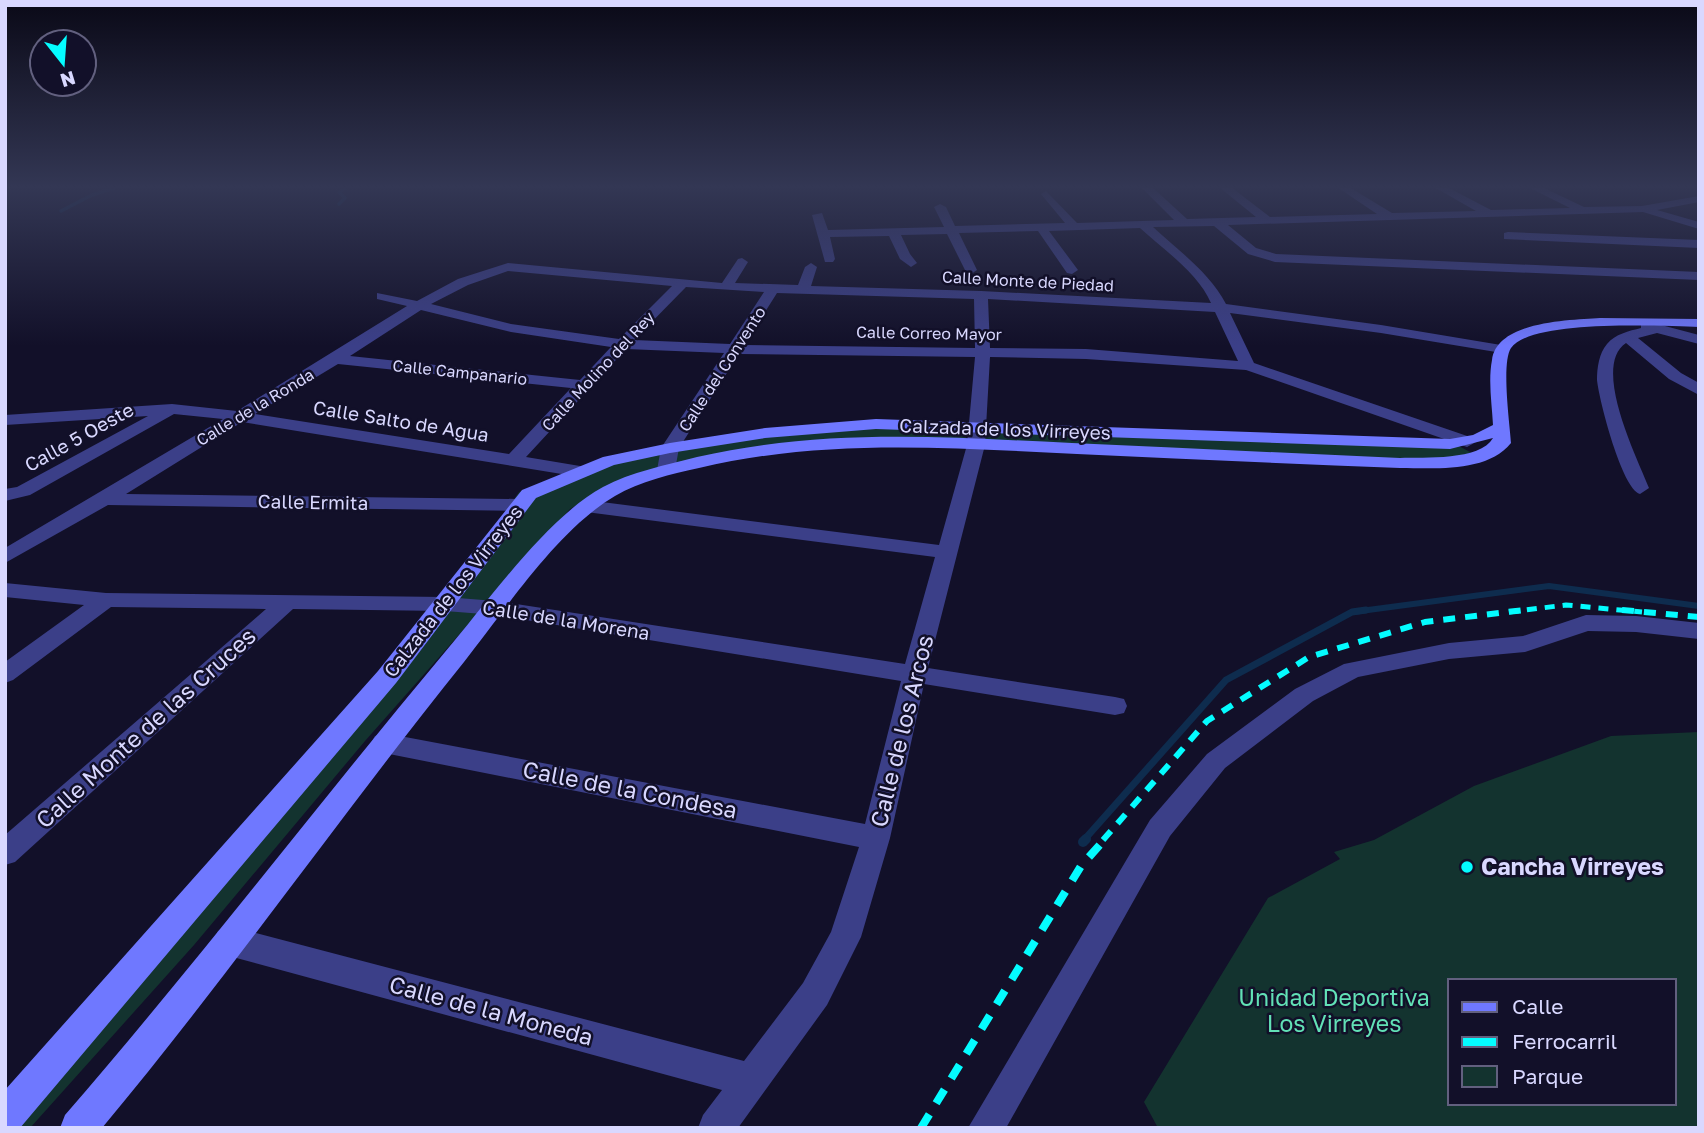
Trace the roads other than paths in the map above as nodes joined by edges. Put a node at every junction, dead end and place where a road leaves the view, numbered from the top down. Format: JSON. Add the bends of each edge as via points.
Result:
{"nodes":[{"id":1,"x":825,"y":240,"type":"edge"},
{"id":2,"x":897,"y":240,"type":"edge"},
{"id":3,"x":958,"y":240,"type":"edge"},
{"id":4,"x":1050,"y":240,"type":"edge"},
{"id":5,"x":1160,"y":240,"type":"edge"},
{"id":6,"x":1238,"y":240,"type":"edge"},
{"id":7,"x":1600,"y":240,"type":"edge"},
{"id":8,"x":1699,"y":244,"type":"edge"},
{"id":9,"x":829,"y":259,"type":"dead end"},
{"id":10,"x":742,"y":262,"type":"dead end"},
{"id":11,"x":911,"y":263,"type":"dead end"},
{"id":12,"x":508,"y":267,"type":"joint"},
{"id":13,"x":811,"y":267,"type":"dead end"},
{"id":14,"x":971,"y":270,"type":"dead end"},
{"id":15,"x":1072,"y":270,"type":"dead end"},
{"id":16,"x":1699,"y":276,"type":"edge"},
{"id":17,"x":682,"y":283,"type":"junction"},
{"id":18,"x":726,"y":287,"type":"junction"},
{"id":19,"x":773,"y":289,"type":"junction"},
{"id":20,"x":803,"y":290,"type":"junction"},
{"id":21,"x":382,"y":296,"type":"dead end"},
{"id":22,"x":981,"y":296,"type":"junction"},
{"id":23,"x":422,"y":305,"type":"junction"},
{"id":24,"x":1222,"y":308,"type":"junction"},
{"id":25,"x":1699,"y":323,"type":"edge"},
{"id":26,"x":1631,"y":329,"type":"junction"},
{"id":27,"x":1699,"y":340,"type":"edge"},
{"id":28,"x":622,"y":344,"type":"junction"},
{"id":29,"x":736,"y":349,"type":"junction"},
{"id":30,"x":1502,"y":349,"type":"junction"},
{"id":31,"x":983,"y":351,"type":"junction"},
{"id":32,"x":335,"y":359,"type":"junction"},
{"id":33,"x":1248,"y":366,"type":"junction"},
{"id":34,"x":585,"y":385,"type":"junction"},
{"id":35,"x":1699,"y":390,"type":"edge"},
{"id":36,"x":172,"y":409,"type":"junction"},
{"id":37,"x":237,"y":416,"type":"junction"},
{"id":38,"x":5,"y":420,"type":"edge"},
{"id":39,"x":1503,"y":427,"type":"junction"},
{"id":40,"x":977,"y":437,"type":"junction"},
{"id":41,"x":1467,"y":442,"type":"junction"},
{"id":42,"x":514,"y":459,"type":"junction"},
{"id":43,"x":668,"y":459,"type":"junction"},
{"id":44,"x":580,"y":471,"type":"junction"},
{"id":45,"x":1640,"y":488,"type":"dead end"},
{"id":46,"x":5,"y":495,"type":"edge"},
{"id":47,"x":107,"y":499,"type":"junction"},
{"id":48,"x":519,"y":505,"type":"junction"},
{"id":49,"x":586,"y":506,"type":"junction"},
{"id":50,"x":947,"y":552,"type":"junction"},
{"id":51,"x":5,"y":556,"type":"edge"},
{"id":52,"x":5,"y":590,"type":"edge"},
{"id":53,"x":106,"y":600,"type":"junction"},
{"id":54,"x":288,"y":603,"type":"junction"},
{"id":55,"x":445,"y":604,"type":"junction"},
{"id":56,"x":496,"y":608,"type":"junction"},
{"id":57,"x":1699,"y":631,"type":"edge"},
{"id":58,"x":5,"y":674,"type":"edge"},
{"id":59,"x":914,"y":675,"type":"junction"},
{"id":60,"x":1115,"y":706,"type":"dead end"},
{"id":61,"x":384,"y":743,"type":"junction"},
{"id":62,"x":876,"y":838,"type":"junction"},
{"id":63,"x":5,"y":853,"type":"edge"},
{"id":64,"x":229,"y":941,"type":"junction"},
{"id":65,"x":753,"y":1081,"type":"junction"},
{"id":66,"x":5,"y":1117,"type":"edge"},
{"id":67,"x":78,"y":1128,"type":"edge"},
{"id":68,"x":716,"y":1128,"type":"edge"},
{"id":69,"x":986,"y":1128,"type":"edge"}],
"edges":[{"from":1,"to":9,"type":"street"},
{"from":2,"to":11,"type":"street"},
{"from":3,"to":14,"type":"street"},
{"from":4,"to":15,"type":"street"},
{"from":5,"to":24,"type":"street","via":[[1207,284]]},
{"from":6,"to":16,"type":"street","via":[[1252,251],[1275,258]]},
{"from":7,"to":8,"type":"street"},
{"from":10,"to":18,"type":"street"},
{"from":12,"to":17,"type":"street","name":"Calle Monte de Piedad"},
{"from":12,"to":23,"type":"street","name":"Calle de la Ronda","via":[[481,273]]},
{"from":13,"to":20,"type":"street"},
{"from":17,"to":18,"type":"street","name":"Calle Monte de Piedad"},
{"from":17,"to":28,"type":"street","name":"Calle Molino del Rey"},
{"from":18,"to":19,"type":"street","name":"Calle Monte de Piedad"},
{"from":19,"to":20,"type":"street","name":"Calle Monte de Piedad"},
{"from":19,"to":29,"type":"street","name":"Calle del Convento"},
{"from":20,"to":22,"type":"street","name":"Calle Monte de Piedad"},
{"from":21,"to":23,"type":"street","name":"Calle Correo Mayor"},
{"from":22,"to":24,"type":"street","name":"Calle Monte de Piedad"},
{"from":22,"to":31,"type":"street","name":"Calle de los Arcos"},
{"from":23,"to":28,"type":"street","name":"Calle Correo Mayor","via":[[511,328]]},
{"from":23,"to":32,"type":"street","name":"Calle de la Ronda"},
{"from":24,"to":30,"type":"street","name":"Calle Monte de Piedad"},
{"from":24,"to":33,"type":"street"},
{"from":25,"to":26,"type":"street"},
{"from":26,"to":27,"type":"street","via":[[1658,328]]},
{"from":26,"to":30,"type":"street","via":[[1575,325],[1515,338]]},
{"from":26,"to":35,"type":"street","via":[[1668,370]]},
{"from":26,"to":45,"type":"street","via":[[1613,346],[1604,370],[1609,403]]},
{"from":28,"to":29,"type":"street","name":"Calle Correo Mayor"},
{"from":28,"to":34,"type":"street","name":"Calle Molino del Rey"},
{"from":29,"to":31,"type":"street","name":"Calle Correo Mayor"},
{"from":29,"to":43,"type":"street","name":"Calle del Convento"},
{"from":30,"to":39,"type":"street"},
{"from":31,"to":33,"type":"street","name":"Calle Correo Mayor"},
{"from":31,"to":40,"type":"street","name":"Calle de los Arcos"},
{"from":32,"to":34,"type":"street","name":"Calle Campanario"},
{"from":32,"to":37,"type":"street","name":"Calle de la Ronda"},
{"from":33,"to":41,"type":"street","name":"Calle Correo Mayor"},
{"from":34,"to":42,"type":"street","name":"Calle Molino del Rey"},
{"from":36,"to":37,"type":"street","name":"Calle Salto de Agua"},
{"from":36,"to":38,"type":"street","name":"Calle Salto de Agua"},
{"from":36,"to":46,"type":"street","name":"Calle 5 Oeste","via":[[23,491]]},
{"from":37,"to":42,"type":"street","name":"Calle Salto de Agua"},
{"from":37,"to":47,"type":"street","name":"Calle de la Ronda"},
{"from":39,"to":40,"type":"street","name":"Calzada de los Virreyes","via":[[1502,443],[1495,449],[1470,457],[1400,463]]},
{"from":39,"to":41,"type":"street","name":"Calzada de los Virreyes"},
{"from":40,"to":41,"type":"street","name":"Calzada de los Virreyes"},
{"from":40,"to":43,"type":"street","name":"Calzada de los Virreyes","via":[[791,446],[692,463]]},
{"from":40,"to":50,"type":"street","name":"Calle de los Arcos"},
{"from":42,"to":44,"type":"street","name":"Calle Salto de Agua"},
{"from":43,"to":44,"type":"street","name":"Calzada de los Virreyes","via":[[609,461]]},
{"from":43,"to":49,"type":"street","name":"Calzada de los Virreyes"},
{"from":44,"to":48,"type":"street","name":"Calzada de los Virreyes","via":[[537,489]]},
{"from":47,"to":48,"type":"street","name":"Calle Ermita"},
{"from":47,"to":51,"type":"street","name":"Calle de la Ronda"},
{"from":48,"to":55,"type":"street","name":"Calzada de los Virreyes"},
{"from":49,"to":50,"type":"street"},
{"from":49,"to":56,"type":"street","name":"Calzada de los Virreyes"},
{"from":50,"to":59,"type":"street","name":"Calle de los Arcos"},
{"from":52,"to":53,"type":"street","name":"Calle de la Morena"},
{"from":53,"to":54,"type":"street","name":"Calle de la Morena"},
{"from":53,"to":58,"type":"street"},
{"from":54,"to":55,"type":"street","name":"Calle de la Morena"},
{"from":54,"to":63,"type":"street","name":"Calle Monte de las Cruces"},
{"from":55,"to":56,"type":"street","name":"Calle de la Morena"},
{"from":55,"to":66,"type":"street","name":"Calzada de los Virreyes","via":[[387,677]]},
{"from":56,"to":59,"type":"street","name":"Calle de la Morena"},
{"from":56,"to":61,"type":"street","name":"Calzada de los Virreyes"},
{"from":57,"to":69,"type":"street","via":[[1586,623],[1525,644],[1449,651],[1352,670],[1304,695],[1216,761],[1160,828]]},
{"from":59,"to":60,"type":"street","name":"Calle de la Morena"},
{"from":59,"to":62,"type":"street","name":"Calle de los Arcos"},
{"from":61,"to":62,"type":"street","name":"Calle de la Condesa"},
{"from":61,"to":64,"type":"street","name":"Calzada de los Virreyes"},
{"from":62,"to":65,"type":"street","name":"Calle de los Arcos","via":[[845,937],[815,994]]},
{"from":64,"to":65,"type":"street","name":"Calle de la Moneda"},
{"from":64,"to":67,"type":"street","name":"Calzada de los Virreyes"},
{"from":65,"to":68,"type":"street","name":"Calle de los Arcos"}]}
